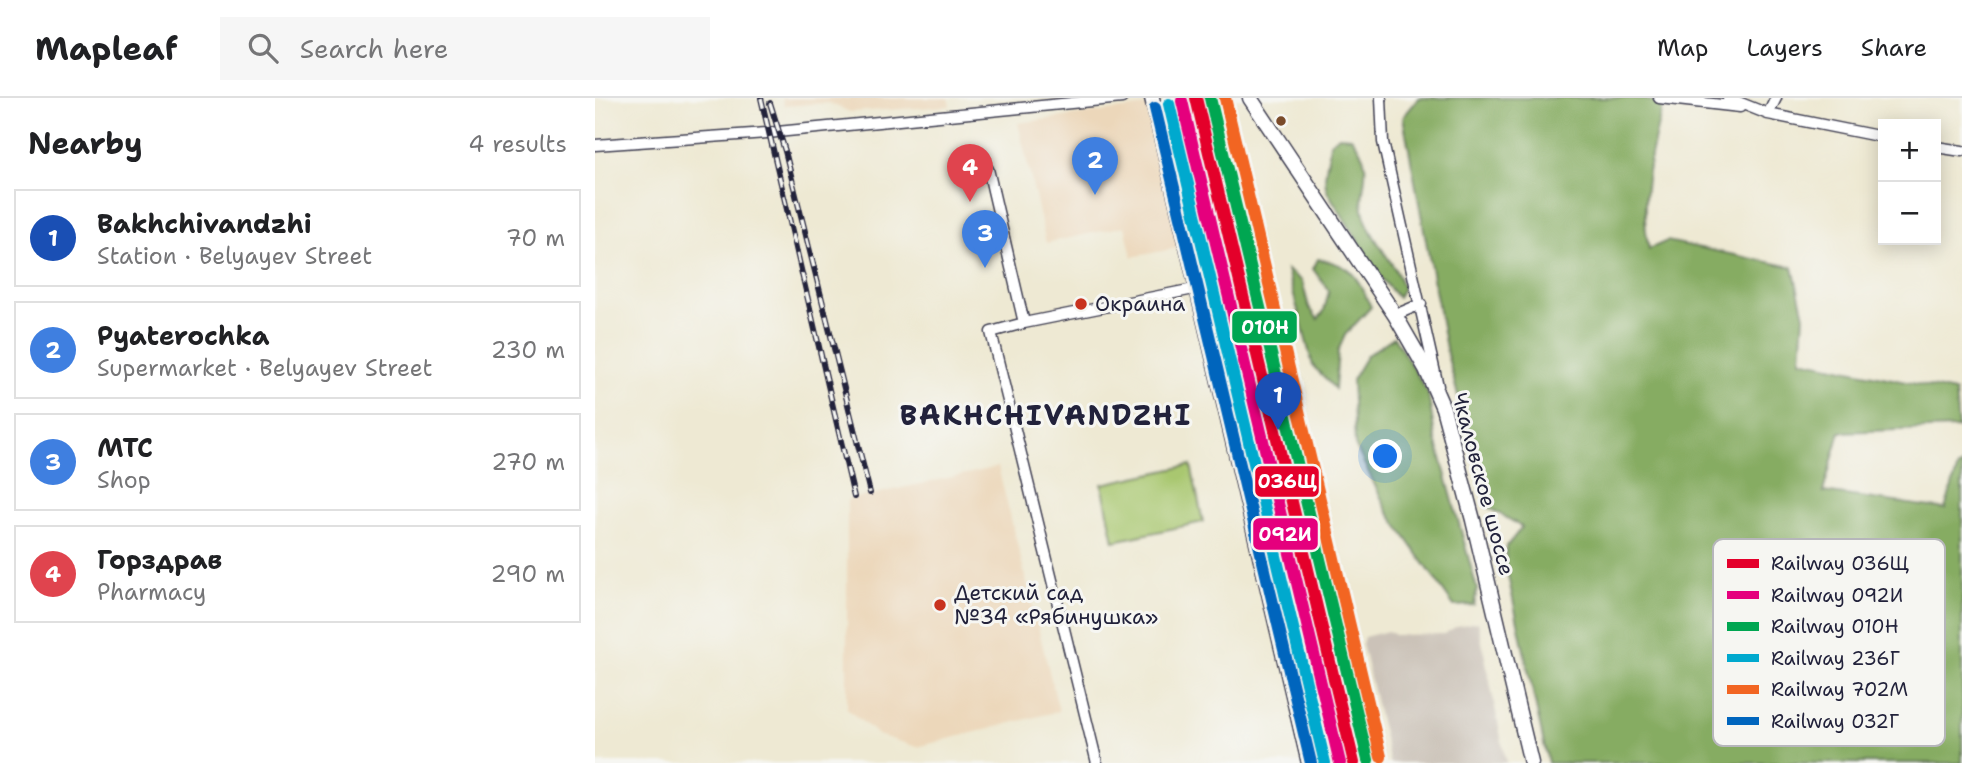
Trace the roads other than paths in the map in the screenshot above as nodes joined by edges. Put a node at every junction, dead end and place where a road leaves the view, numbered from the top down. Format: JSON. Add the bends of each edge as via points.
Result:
{"nodes":[{"id":1,"x":1122,"y":98,"type":"edge"},
{"id":2,"x":1152,"y":98,"type":"edge"},
{"id":3,"x":1250,"y":98,"type":"edge"},
{"id":4,"x":1381,"y":98,"type":"edge"},
{"id":5,"x":1659,"y":98,"type":"edge"},
{"id":6,"x":1728,"y":98,"type":"edge"},
{"id":7,"x":1776,"y":98,"type":"edge"},
{"id":8,"x":1753,"y":108,"type":"junction"},
{"id":9,"x":1768,"y":114,"type":"junction"},
{"id":10,"x":1878,"y":136,"type":"edge"},
{"id":11,"x":595,"y":145,"type":"edge"},
{"id":12,"x":1941,"y":147,"type":"edge"},
{"id":13,"x":1962,"y":151,"type":"edge"},
{"id":14,"x":988,"y":169,"type":"dead end"},
{"id":15,"x":1199,"y":288,"type":"junction"},
{"id":16,"x":1421,"y":304,"type":"junction"},
{"id":17,"x":1395,"y":315,"type":"junction"},
{"id":18,"x":1024,"y":323,"type":"junction"},
{"id":19,"x":1443,"y":408,"type":"junction"},
{"id":20,"x":1097,"y":763,"type":"edge"},
{"id":21,"x":1309,"y":763,"type":"edge"},
{"id":22,"x":1531,"y":763,"type":"edge"}],
"edges":[{"from":1,"to":11,"type":"street"},
{"from":2,"to":15,"type":"street"},
{"from":3,"to":17,"type":"street","name":"Чкаловское шоссе"},
{"from":4,"to":16,"type":"street","via":[[1383,142]]},
{"from":5,"to":8,"type":"street"},
{"from":6,"to":8,"type":"street"},
{"from":7,"to":9,"type":"street"},
{"from":8,"to":9,"type":"street"},
{"from":9,"to":10,"type":"street"},
{"from":12,"to":13,"type":"street"},
{"from":14,"to":18,"type":"street"},
{"from":15,"to":18,"type":"street"},
{"from":15,"to":21,"type":"street"},
{"from":16,"to":17,"type":"street"},
{"from":16,"to":19,"type":"street"},
{"from":17,"to":19,"type":"street","name":"Чкаловское шоссе"},
{"from":18,"to":20,"type":"street","via":[[991,332]]},
{"from":19,"to":22,"type":"street","name":"Чкаловское шоссе"}]}
